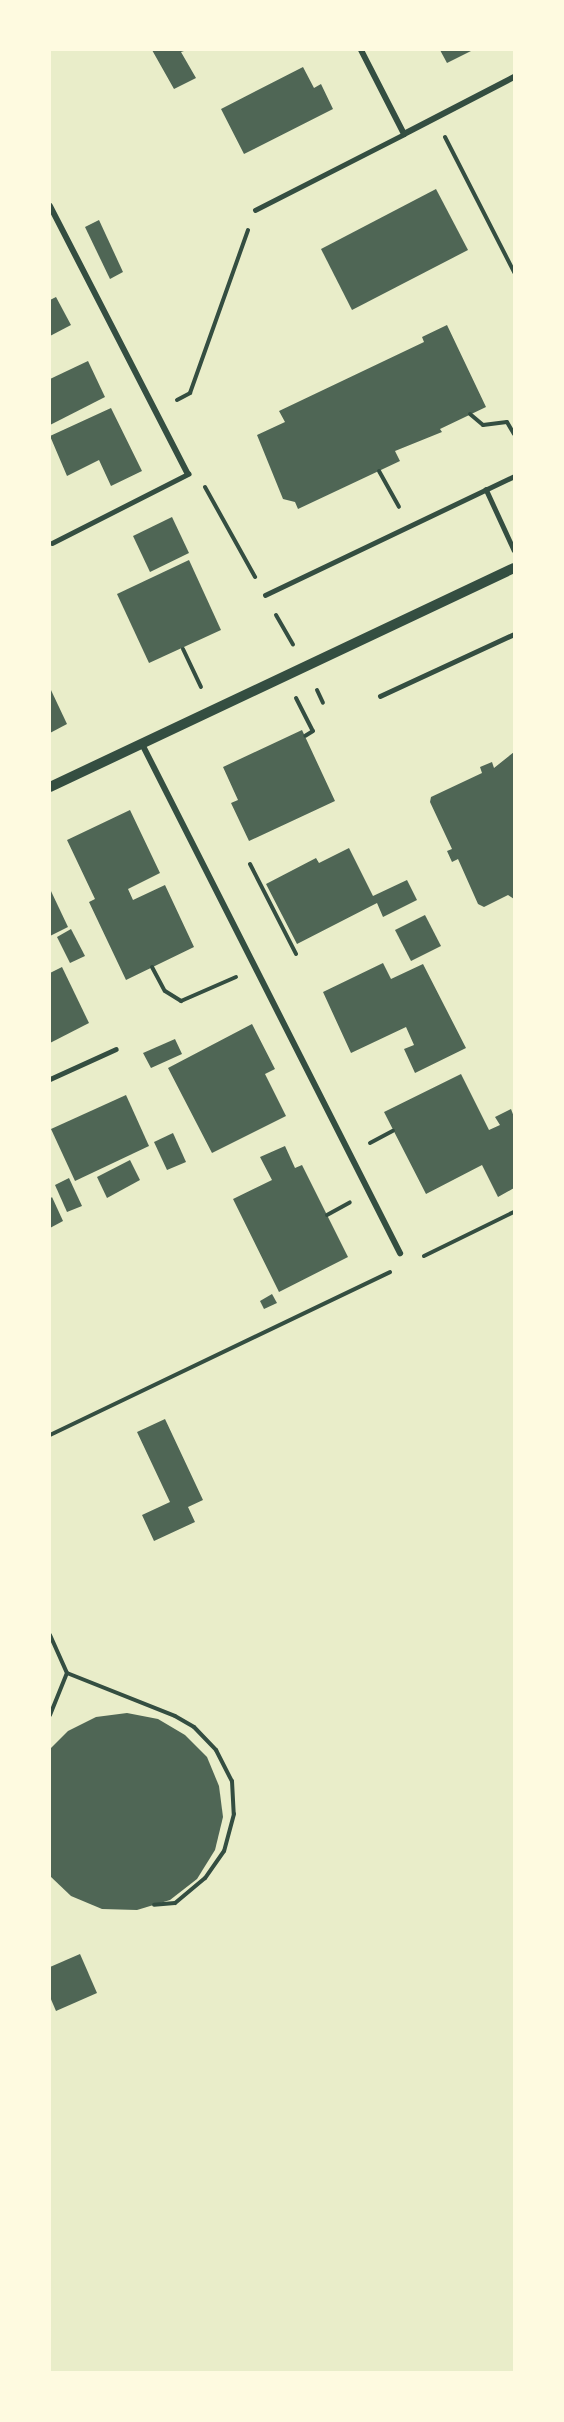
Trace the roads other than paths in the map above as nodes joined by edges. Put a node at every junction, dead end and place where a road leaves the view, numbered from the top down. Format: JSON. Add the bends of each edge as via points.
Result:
{"nodes":[{"id":1,"x":362,"y":50,"type":"edge"},
{"id":2,"x":514,"y":77,"type":"edge"},
{"id":3,"x":404,"y":134,"type":"junction"},
{"id":4,"x":50,"y":206,"type":"edge"},
{"id":5,"x":255,"y":210,"type":"road end"},
{"id":6,"x":188,"y":474,"type":"joint"},
{"id":7,"x":514,"y":476,"type":"edge"},
{"id":8,"x":486,"y":489,"type":"junction"},
{"id":9,"x":52,"y":543,"type":"dead end"},
{"id":10,"x":514,"y":550,"type":"edge"},
{"id":11,"x":514,"y":568,"type":"edge"},
{"id":12,"x":265,"y":595,"type":"road end"},
{"id":13,"x":514,"y":634,"type":"edge"},
{"id":14,"x":380,"y":696,"type":"dead end"},
{"id":15,"x":142,"y":744,"type":"junction"},
{"id":16,"x":50,"y":787,"type":"edge"},
{"id":17,"x":116,"y":1049,"type":"dead end"},
{"id":18,"x":50,"y":1079,"type":"edge"},
{"id":19,"x":400,"y":1253,"type":"dead end"}],
"edges":[{"from":1,"to":3,"type":"street"},
{"from":2,"to":3,"type":"street"},
{"from":3,"to":5,"type":"lane"},
{"from":4,"to":6,"type":"street"},
{"from":6,"to":9,"type":"lane"},
{"from":7,"to":8,"type":"lane"},
{"from":8,"to":10,"type":"lane"},
{"from":8,"to":12,"type":"lane"},
{"from":11,"to":15,"type":"street"},
{"from":13,"to":14,"type":"lane"},
{"from":15,"to":16,"type":"street"},
{"from":15,"to":19,"type":"street"},
{"from":17,"to":18,"type":"lane"}]}
